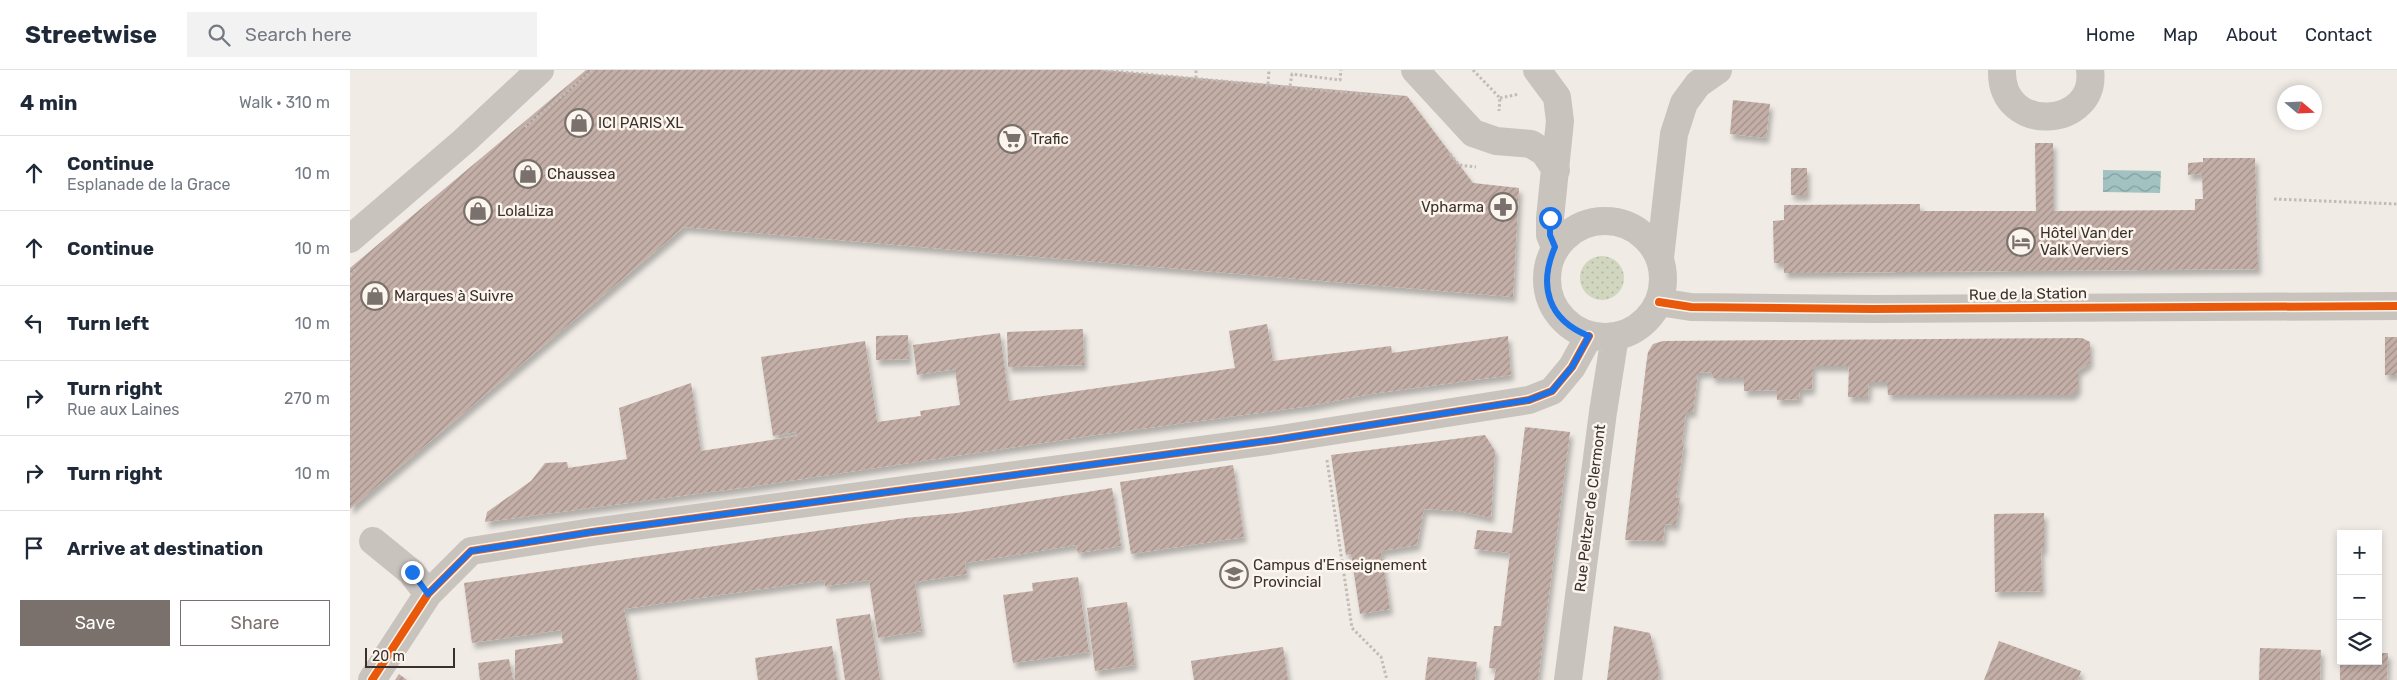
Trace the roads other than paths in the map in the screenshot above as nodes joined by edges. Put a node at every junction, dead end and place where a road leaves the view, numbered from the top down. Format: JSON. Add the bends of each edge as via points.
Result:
{"nodes":[{"id":1,"x":540,"y":70,"type":"edge"},
{"id":2,"x":1537,"y":70,"type":"edge"},
{"id":3,"x":1718,"y":70,"type":"edge"},
{"id":4,"x":2002,"y":70,"type":"edge"},
{"id":5,"x":2090,"y":70,"type":"edge"},
{"id":6,"x":1418,"y":72,"type":"edge"},
{"id":7,"x":1556,"y":170,"type":"junction"},
{"id":8,"x":350,"y":239,"type":"edge"},
{"id":9,"x":1555,"y":247,"type":"junction"},
{"id":10,"x":1660,"y":258,"type":"junction"},
{"id":11,"x":1659,"y":302,"type":"junction"},
{"id":12,"x":2397,"y":306,"type":"edge"},
{"id":13,"x":1602,"y":336,"type":"junction"},
{"id":14,"x":373,"y":541,"type":"dead end"},
{"id":15,"x":428,"y":594,"type":"junction"},
{"id":16,"x":372,"y":680,"type":"edge"},
{"id":17,"x":1568,"y":680,"type":"edge"}],
"edges":[{"from":1,"to":8,"type":"street"},
{"from":2,"to":7,"type":"street","via":[[1557,97],[1560,121]]},
{"from":3,"to":10,"type":"street","via":[[1698,84],[1684,103],[1674,134]]},
{"from":4,"to":5,"type":"street","via":[[2006,92],[2013,103],[2040,118],[2069,112],[2081,102],[2088,89]]},
{"from":6,"to":7,"type":"street","via":[[1473,133],[1496,142],[1531,144],[1544,152]]},
{"from":7,"to":9,"type":"street","via":[[1550,235]]},
{"from":9,"to":10,"type":"street","via":[[1579,226],[1611,220],[1641,232]]},
{"from":9,"to":13,"type":"street","via":[[1548,264],[1546,282],[1550,300],[1567,324]]},
{"from":10,"to":11,"type":"street","via":[[1663,288]]},
{"from":11,"to":12,"type":"street","name":"Rue de la Station","via":[[1691,307],[1863,309]]},
{"from":11,"to":13,"type":"street","via":[[1642,324],[1630,332]]},
{"from":13,"to":15,"type":"street","via":[[1552,391],[1529,400],[1323,432],[471,551]]},
{"from":13,"to":17,"type":"street","name":"Rue Peltzer de Clermont","via":[[1603,412]]},
{"from":14,"to":15,"type":"street","via":[[412,572]]},
{"from":15,"to":16,"type":"street"}]}
